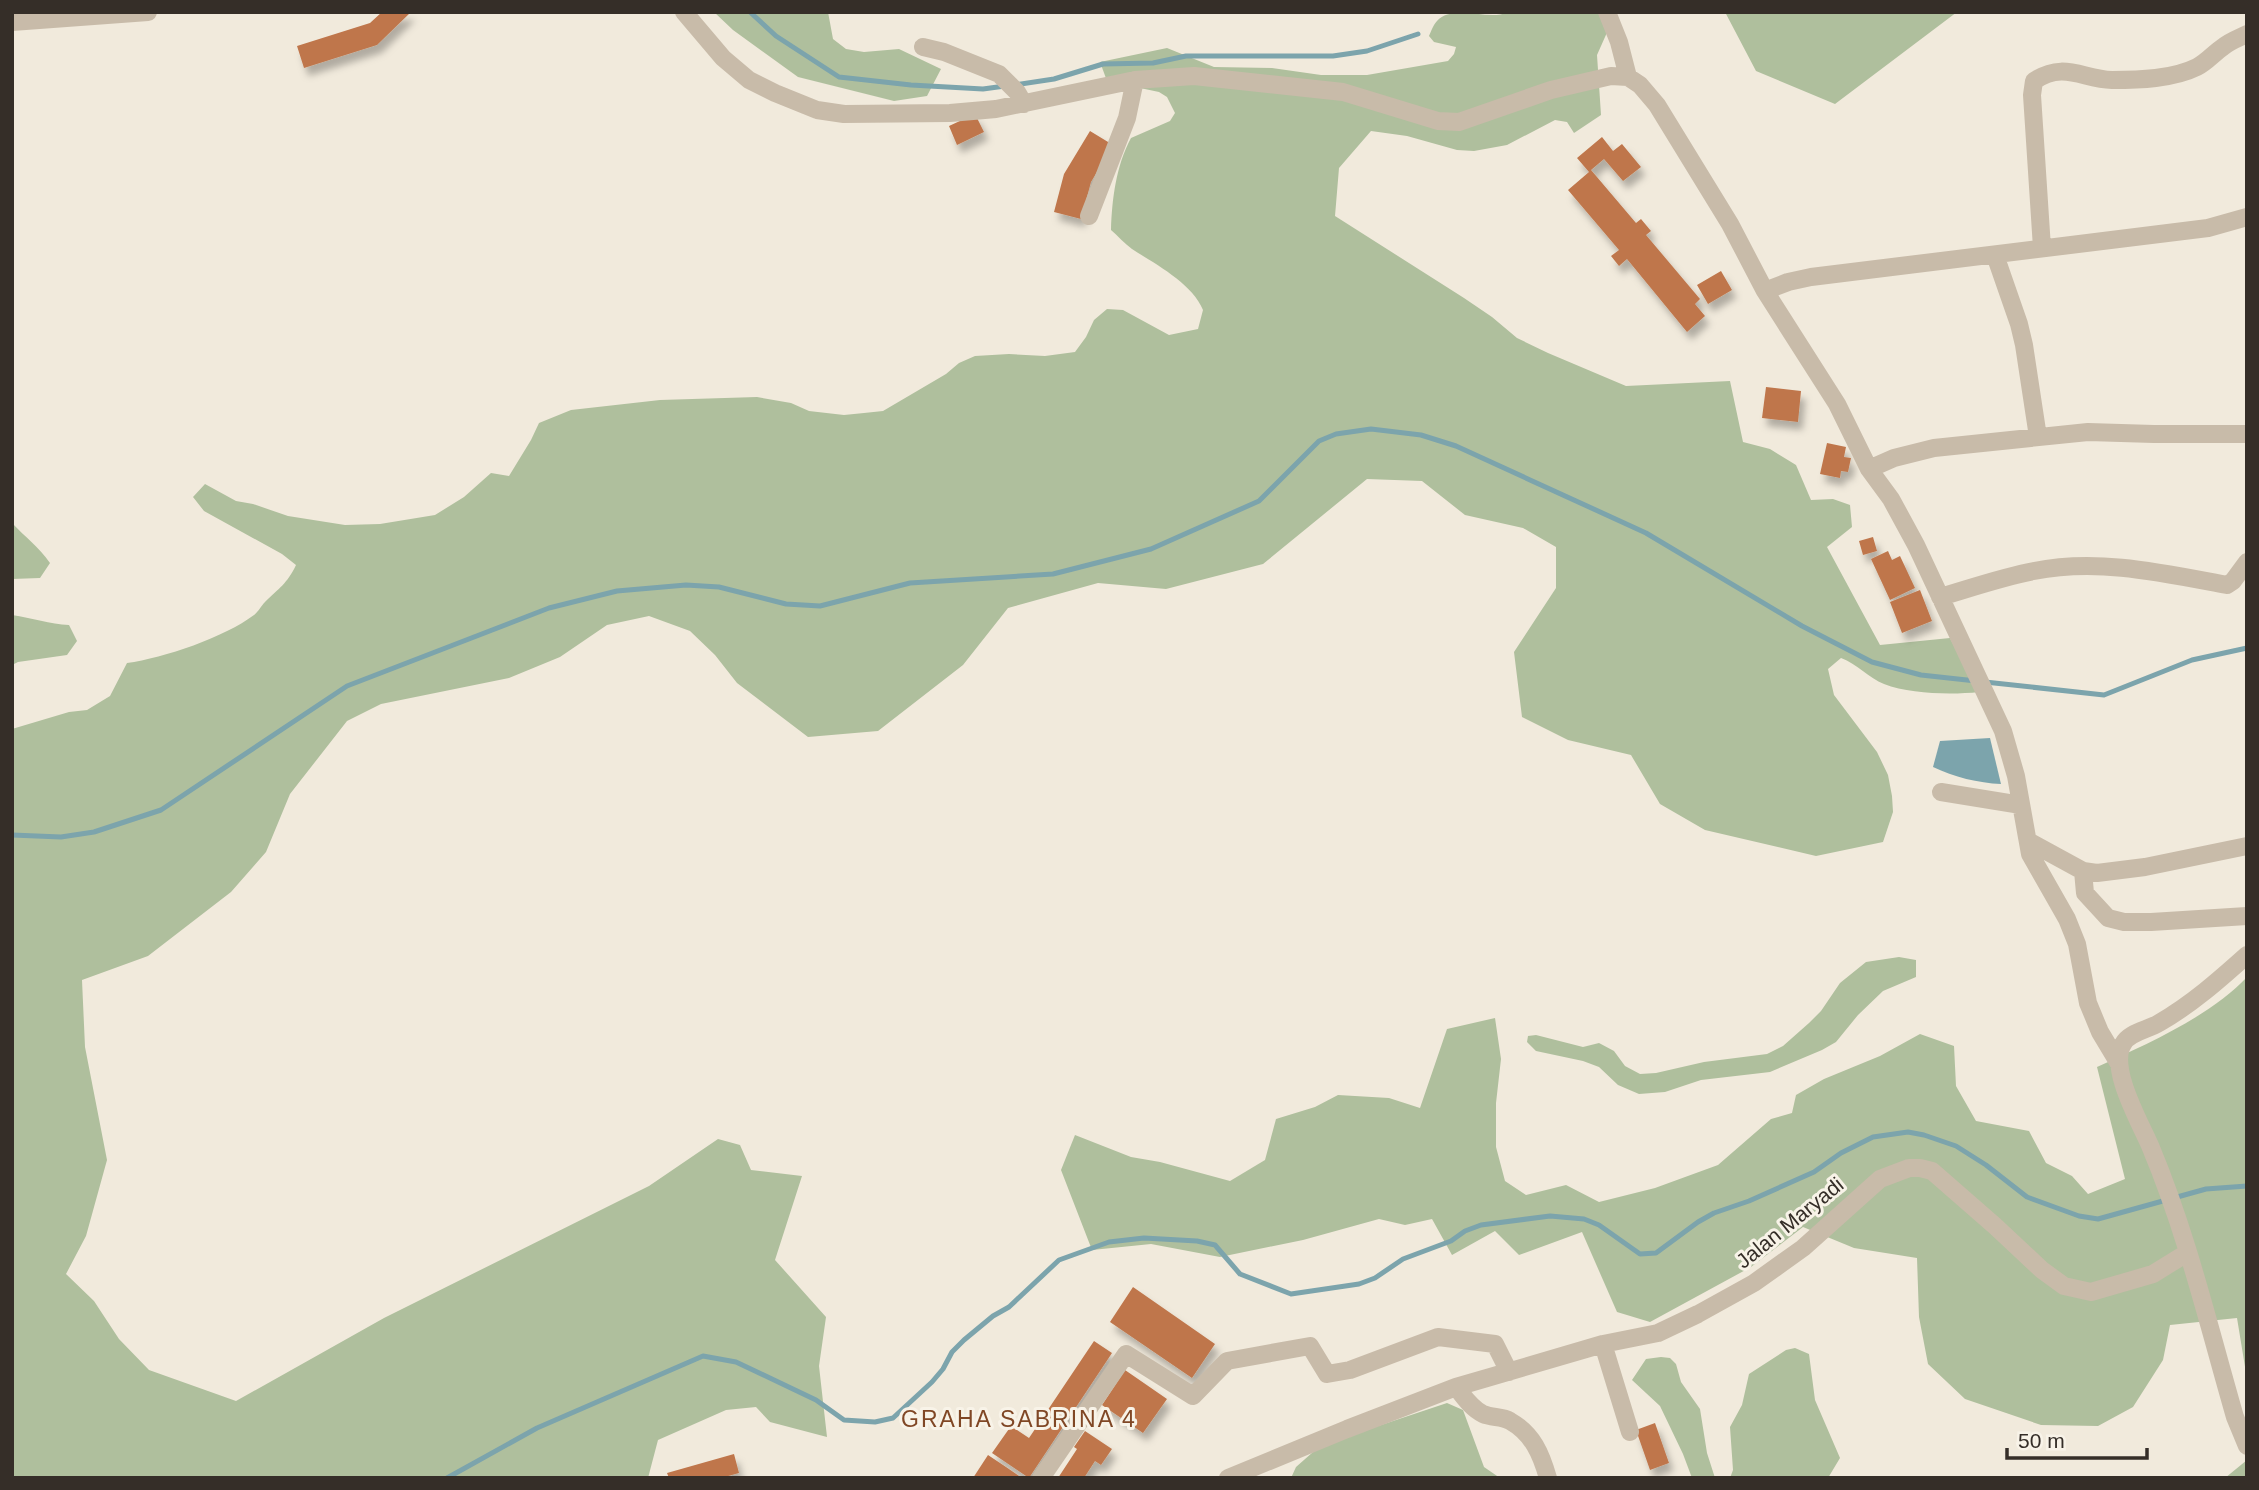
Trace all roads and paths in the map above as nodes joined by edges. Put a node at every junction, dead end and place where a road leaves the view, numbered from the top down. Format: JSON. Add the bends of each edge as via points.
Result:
{"nodes":[{"id":1,"x":148,"y":12,"type":"edge"},
{"id":2,"x":684,"y":12,"type":"edge"},
{"id":3,"x":1608,"y":12,"type":"edge"},
{"id":4,"x":12,"y":22,"type":"edge"},
{"id":5,"x":2247,"y":34,"type":"edge"},
{"id":6,"x":923,"y":47,"type":"dead end"},
{"id":7,"x":1628,"y":77,"type":"junction"},
{"id":8,"x":1135,"y":80,"type":"junction"},
{"id":9,"x":1021,"y":98,"type":"junction"},
{"id":10,"x":1089,"y":216,"type":"dead end"},
{"id":11,"x":2247,"y":216,"type":"edge"},
{"id":12,"x":2042,"y":248,"type":"junction"},
{"id":13,"x":1995,"y":255,"type":"junction"},
{"id":14,"x":1765,"y":291,"type":"junction"},
{"id":15,"x":2247,"y":434,"type":"edge"},
{"id":16,"x":2038,"y":437,"type":"junction"},
{"id":17,"x":1869,"y":469,"type":"junction"},
{"id":18,"x":2247,"y":562,"type":"edge"},
{"id":19,"x":1940,"y":597,"type":"junction"},
{"id":20,"x":1941,"y":792,"type":"dead end"},
{"id":21,"x":2021,"y":805,"type":"junction"},
{"id":22,"x":2028,"y":841,"type":"junction"},
{"id":23,"x":2247,"y":846,"type":"edge"},
{"id":24,"x":2083,"y":871,"type":"junction"},
{"id":25,"x":2247,"y":916,"type":"edge"},
{"id":26,"x":2247,"y":955,"type":"edge"},
{"id":27,"x":2118,"y":1062,"type":"junction"},
{"id":28,"x":2187,"y":1253,"type":"junction"},
{"id":29,"x":1603,"y":1344,"type":"junction"},
{"id":30,"x":1509,"y":1372,"type":"junction"},
{"id":31,"x":1456,"y":1387,"type":"junction"},
{"id":32,"x":1630,"y":1432,"type":"dead end"},
{"id":33,"x":2247,"y":1446,"type":"edge"},
{"id":34,"x":1041,"y":1478,"type":"edge"},
{"id":35,"x":1228,"y":1478,"type":"edge"},
{"id":36,"x":1548,"y":1478,"type":"edge"}],
"edges":[{"from":1,"to":4,"type":"street"},
{"from":2,"to":9,"type":"street","via":[[723,58],[749,80],[817,110],[950,113],[996,109]]},
{"from":3,"to":7,"type":"street"},
{"from":5,"to":12,"type":"street","via":[[2182,73],[2108,80],[2058,72],[2045,73],[2034,81]]},
{"from":6,"to":9,"type":"street","via":[[999,74]]},
{"from":7,"to":8,"type":"street","via":[[1611,76],[1551,90],[1459,122],[1438,121],[1320,89],[1194,76]]},
{"from":7,"to":14,"type":"street","via":[[1657,105]]},
{"from":8,"to":9,"type":"street"},
{"from":8,"to":10,"type":"street","via":[[1127,118]]},
{"from":11,"to":12,"type":"street","via":[[2208,228]]},
{"from":12,"to":13,"type":"street"},
{"from":13,"to":14,"type":"street","via":[[1811,277]]},
{"from":13,"to":16,"type":"street","via":[[2024,345]]},
{"from":14,"to":17,"type":"street","via":[[1837,404]]},
{"from":15,"to":16,"type":"street","via":[[2088,432]]},
{"from":16,"to":17,"type":"street","via":[[1934,448]]},
{"from":17,"to":19,"type":"street","via":[[1891,499]]},
{"from":18,"to":19,"type":"street","via":[[2227,585],[2149,570],[2067,566],[2034,570]]},
{"from":19,"to":21,"type":"street","via":[[2003,731]]},
{"from":20,"to":21,"type":"street"},
{"from":21,"to":22,"type":"street"},
{"from":22,"to":24,"type":"street"},
{"from":22,"to":27,"type":"street","via":[[2067,919],[2077,944],[2088,1003]]},
{"from":23,"to":24,"type":"street","via":[[2145,867]]},
{"from":24,"to":25,"type":"street","via":[[2085,893],[2108,918],[2151,922]]},
{"from":26,"to":27,"type":"street","via":[[2188,1006],[2128,1038]]},
{"from":27,"to":28,"type":"street","via":[[2123,1085],[2169,1190]]},
{"from":28,"to":29,"type":"street","name":"Jalan Maryadi","via":[[2153,1274],[2091,1292],[2064,1286],[1932,1171],[1909,1168],[1880,1179],[1802,1248],[1754,1283],[1658,1333]]},
{"from":28,"to":33,"type":"street"},
{"from":29,"to":30,"type":"street","name":"Jalan Maryadi"},
{"from":29,"to":32,"type":"street"},
{"from":30,"to":31,"type":"street","name":"Jalan Maryadi"},
{"from":30,"to":34,"type":"street","via":[[1495,1345],[1449,1338],[1438,1337],[1327,1374],[1310,1346],[1227,1361],[1193,1396],[1126,1354]]},
{"from":31,"to":35,"type":"street","name":"Jalan Maryadi"},
{"from":31,"to":36,"type":"street","via":[[1483,1414],[1508,1420],[1527,1434],[1540,1450]]}]}
